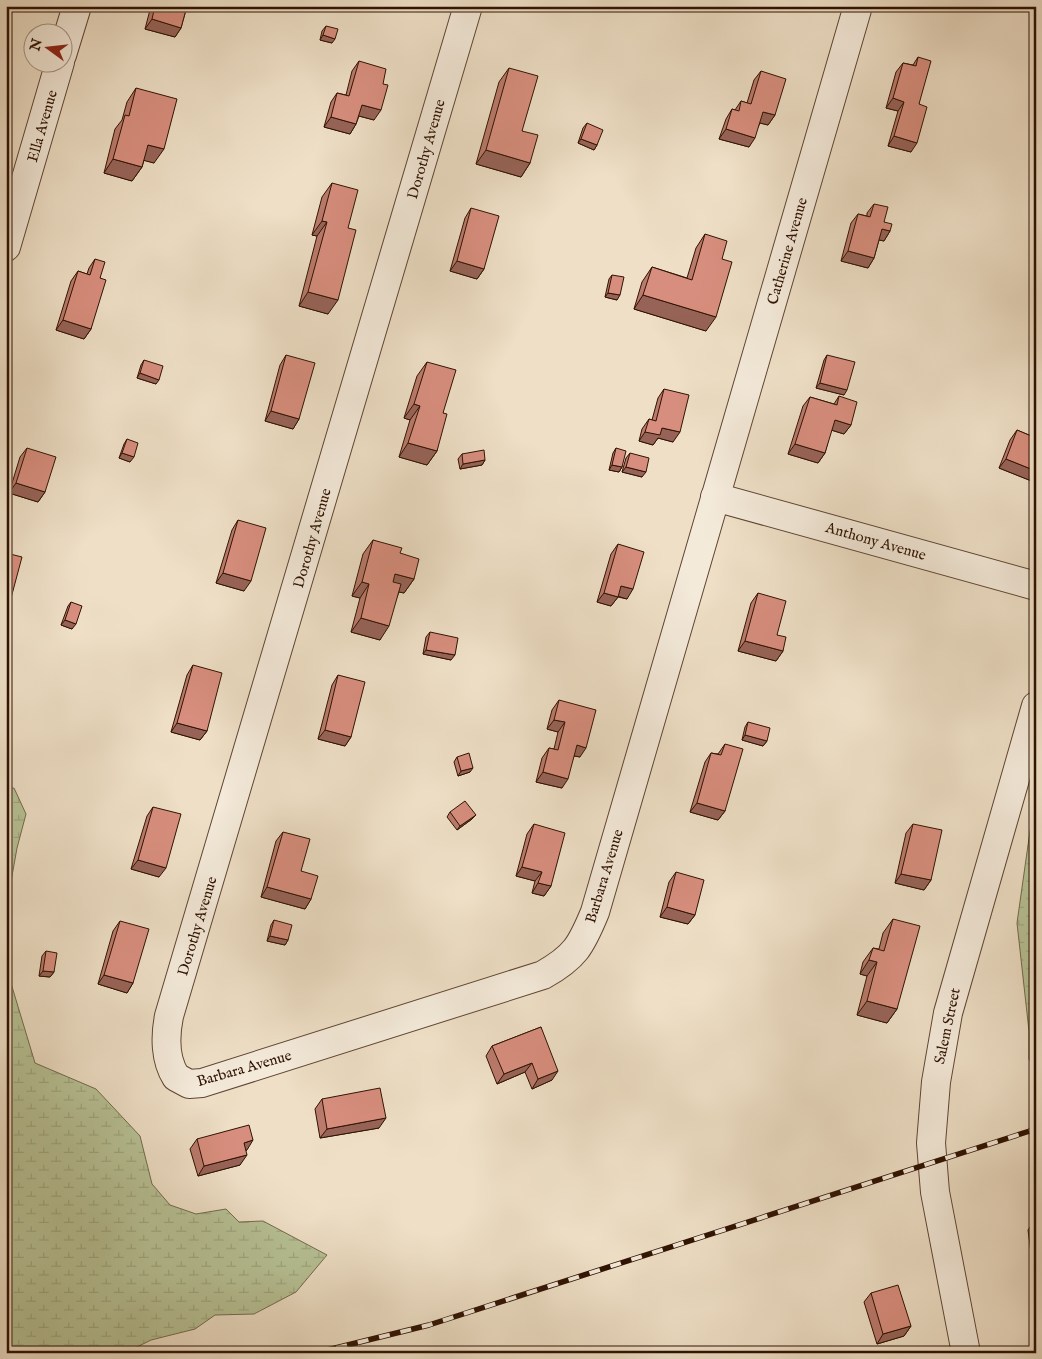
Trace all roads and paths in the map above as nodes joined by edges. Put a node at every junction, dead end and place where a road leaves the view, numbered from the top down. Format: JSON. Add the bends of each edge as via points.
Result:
{"nodes":[{"id":1,"x":77,"y":6,"type":"edge"},
{"id":2,"x":468,"y":6,"type":"edge"},
{"id":3,"x":858,"y":6,"type":"edge"},
{"id":4,"x":72,"y":22,"type":"edge"},
{"id":5,"x":57,"y":72,"type":"edge"},
{"id":6,"x":6,"y":247,"type":"edge"},
{"id":7,"x":716,"y":497,"type":"junction"},
{"id":8,"x":1036,"y":586,"type":"edge"},
{"id":9,"x":1036,"y":706,"type":"edge"},
{"id":10,"x":172,"y":1070,"type":"joint"},
{"id":11,"x":966,"y":1353,"type":"edge"}],
"edges":[{"from":1,"to":4,"type":"street"},
{"from":2,"to":10,"type":"street","name":"Dorothy Avenue","via":[[169,1016],[166,1041]]},
{"from":3,"to":7,"type":"street","name":"Catherine Avenue"},
{"from":5,"to":6,"type":"street","name":"Ella Avenue"},
{"from":7,"to":8,"type":"street","name":"Anthony Avenue"},
{"from":7,"to":10,"type":"street","name":"Barbara Avenue","via":[[595,912],[579,948],[543,975],[202,1083],[181,1081]]},
{"from":9,"to":11,"type":"street","name":"Salem Street","via":[[948,1013],[936,1082],[932,1122],[933,1172],[939,1221]]}]}
